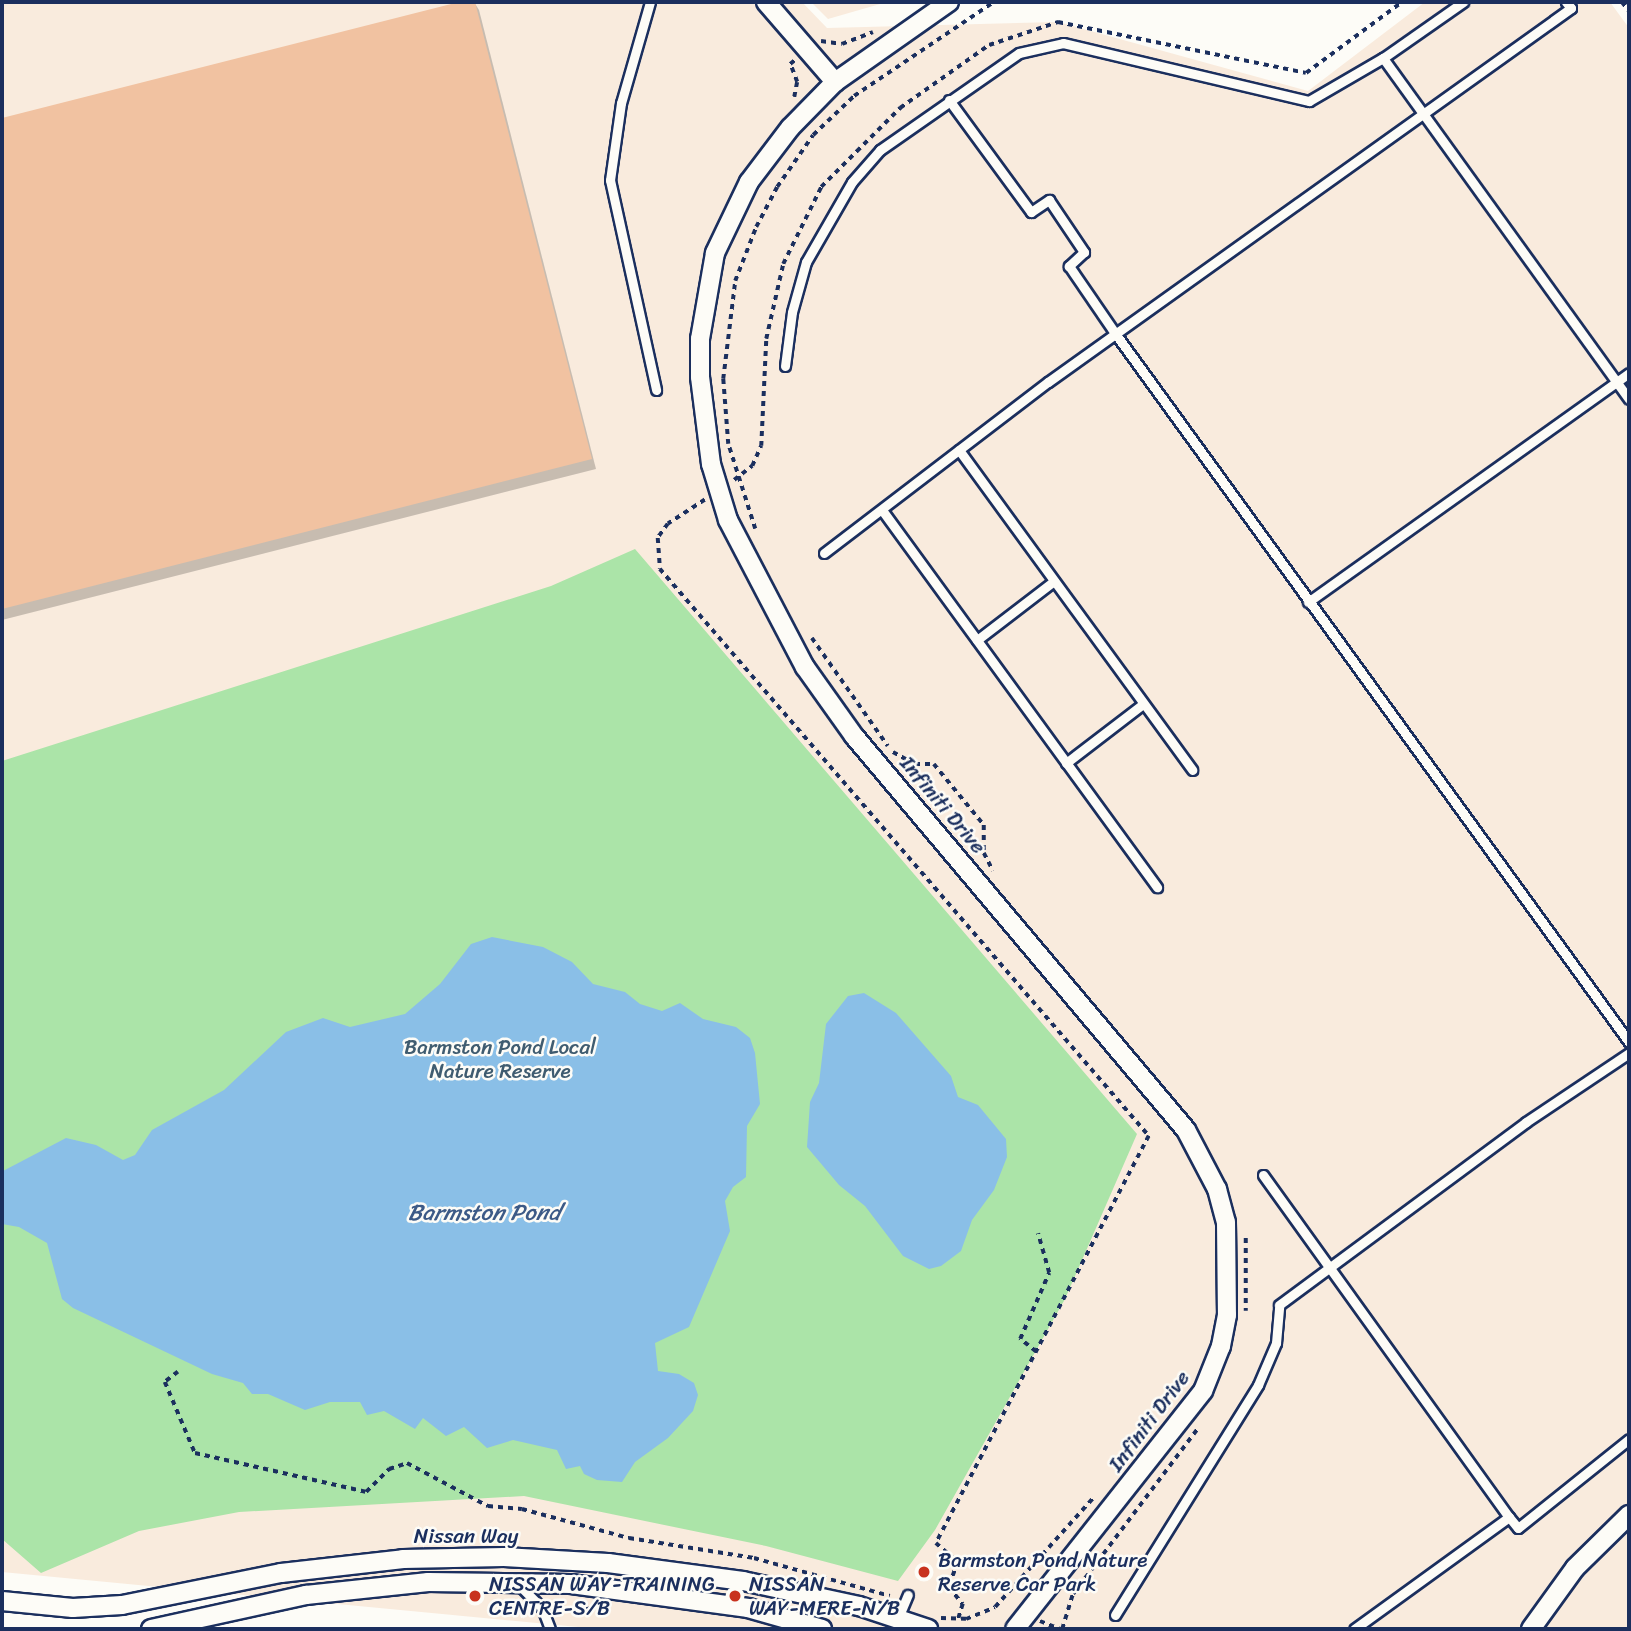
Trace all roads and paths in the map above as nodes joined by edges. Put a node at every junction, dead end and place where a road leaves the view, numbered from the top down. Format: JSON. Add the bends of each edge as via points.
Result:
{"nodes":[{"id":1,"x":650,"y":2,"type":"edge"},
{"id":2,"x":766,"y":2,"type":"edge"},
{"id":3,"x":949,"y":2,"type":"edge"},
{"id":4,"x":994,"y":2,"type":"edge"},
{"id":5,"x":1402,"y":2,"type":"edge"},
{"id":6,"x":1463,"y":2,"type":"edge"},
{"id":7,"x":1566,"y":2,"type":"edge"},
{"id":8,"x":1622,"y":2,"type":"edge"},
{"id":9,"x":1629,"y":11,"type":"edge"},
{"id":10,"x":881,"y":28,"type":"dead end"},
{"id":11,"x":808,"y":49,"type":"junction"},
{"id":12,"x":1383,"y":58,"type":"junction"},
{"id":13,"x":835,"y":82,"type":"junction"},
{"id":14,"x":949,"y":100,"type":"junction"},
{"id":15,"x":792,"y":103,"type":"dead end"},
{"id":16,"x":1422,"y":114,"type":"junction"},
{"id":17,"x":1117,"y":336,"type":"junction"},
{"id":18,"x":785,"y":366,"type":"dead end"},
{"id":19,"x":1629,"y":373,"type":"edge"},
{"id":20,"x":1617,"y":382,"type":"junction"},
{"id":21,"x":656,"y":390,"type":"dead end"},
{"id":22,"x":1629,"y":399,"type":"edge"},
{"id":23,"x":959,"y":450,"type":"junction"},
{"id":24,"x":737,"y":478,"type":"junction"},
{"id":25,"x":708,"y":492,"type":"junction"},
{"id":26,"x":708,"y":508,"type":"dead end"},
{"id":27,"x":882,"y":510,"type":"junction"},
{"id":28,"x":760,"y":541,"type":"dead end"},
{"id":29,"x":824,"y":553,"type":"dead end"},
{"id":30,"x":1054,"y":581,"type":"junction"},
{"id":31,"x":1308,"y":602,"type":"junction"},
{"id":32,"x":805,"y":628,"type":"dead end"},
{"id":33,"x":977,"y":640,"type":"junction"},
{"id":34,"x":1143,"y":704,"type":"junction"},
{"id":35,"x":1066,"y":763,"type":"junction"},
{"id":36,"x":1192,"y":770,"type":"dead end"},
{"id":37,"x":1001,"y":880,"type":"dead end"},
{"id":38,"x":1157,"y":887,"type":"dead end"},
{"id":39,"x":1629,"y":1042,"type":"edge"},
{"id":40,"x":1629,"y":1053,"type":"edge"},
{"id":41,"x":1262,"y":1175,"type":"dead end"},
{"id":42,"x":1244,"y":1228,"type":"dead end"},
{"id":43,"x":1038,"y":1234,"type":"dead end"},
{"id":44,"x":1331,"y":1268,"type":"junction"},
{"id":45,"x":1245,"y":1319,"type":"dead end"},
{"id":46,"x":1036,"y":1352,"type":"junction"},
{"id":47,"x":178,"y":1372,"type":"dead end"},
{"id":48,"x":1205,"y":1418,"type":"dead end"},
{"id":49,"x":1629,"y":1439,"type":"edge"},
{"id":50,"x":1102,"y":1489,"type":"dead end"},
{"id":51,"x":1629,"y":1515,"type":"edge"},
{"id":52,"x":1509,"y":1517,"type":"junction"},
{"id":53,"x":517,"y":1582,"type":"junction"},
{"id":54,"x":2,"y":1601,"type":"edge"},
{"id":55,"x":604,"y":1604,"type":"dead end"},
{"id":56,"x":903,"y":1605,"type":"junction"},
{"id":57,"x":542,"y":1608,"type":"junction"},
{"id":58,"x":1115,"y":1615,"type":"dead end"},
{"id":59,"x":958,"y":1620,"type":"junction"},
{"id":60,"x":151,"y":1629,"type":"edge"},
{"id":61,"x":550,"y":1629,"type":"edge"},
{"id":62,"x":822,"y":1629,"type":"edge"},
{"id":63,"x":928,"y":1629,"type":"edge"},
{"id":64,"x":1014,"y":1629,"type":"edge"},
{"id":65,"x":1062,"y":1629,"type":"edge"},
{"id":66,"x":1354,"y":1629,"type":"edge"},
{"id":67,"x":1531,"y":1629,"type":"edge"}],
"edges":[{"from":1,"to":21,"type":"lane","via":[[621,103],[610,180]]},
{"from":2,"to":11,"type":"street"},
{"from":3,"to":13,"type":"street","name":"Infiniti Drive"},
{"from":4,"to":24,"type":"path","via":[[854,96],[813,135],[776,187],[735,281],[725,336],[724,410]]},
{"from":5,"to":24,"type":"path","via":[[1306,73],[1058,22],[989,45],[900,108],[821,187],[783,264],[766,339],[761,446],[752,466]]},
{"from":6,"to":12,"type":"lane"},
{"from":7,"to":16,"type":"lane","via":[[1571,8]]},
{"from":8,"to":9,"type":"path"},
{"from":10,"to":11,"type":"path","via":[[842,44],[823,39]]},
{"from":11,"to":13,"type":"street"},
{"from":11,"to":15,"type":"path","via":[[790,64],[797,82]]},
{"from":12,"to":14,"type":"lane","via":[[1309,101],[1063,43],[1020,53]]},
{"from":12,"to":16,"type":"lane"},
{"from":13,"to":25,"type":"street","name":"Infiniti Drive","via":[[790,128],[748,182],[715,253],[700,339]]},
{"from":14,"to":17,"type":"lane","via":[[1031,212],[1049,201],[1084,252],[1069,266]]},
{"from":14,"to":18,"type":"lane","via":[[880,150],[827,219],[806,262]]},
{"from":16,"to":17,"type":"lane"},
{"from":16,"to":20,"type":"lane"},
{"from":17,"to":23,"type":"lane"},
{"from":17,"to":31,"type":"lane"},
{"from":19,"to":20,"type":"lane"},
{"from":20,"to":22,"type":"lane"},
{"from":20,"to":31,"type":"lane"},
{"from":23,"to":27,"type":"lane"},
{"from":23,"to":30,"type":"lane"},
{"from":24,"to":25,"type":"path"},
{"from":24,"to":28,"type":"path"},
{"from":25,"to":26,"type":"path"},
{"from":25,"to":46,"type":"path","via":[[668,524],[658,538],[660,569],[1149,1136]]},
{"from":25,"to":64,"type":"street","name":"Infiniti Drive","via":[[805,667],[854,736],[1186,1130],[1217,1189],[1226,1222],[1227,1315],[1221,1346],[1203,1391]]},
{"from":27,"to":29,"type":"lane"},
{"from":27,"to":33,"type":"lane"},
{"from":30,"to":33,"type":"lane"},
{"from":30,"to":34,"type":"lane"},
{"from":31,"to":39,"type":"lane"},
{"from":32,"to":37,"type":"path","via":[[895,754],[915,764],[934,764],[984,825],[984,853]]},
{"from":33,"to":35,"type":"lane"},
{"from":34,"to":35,"type":"lane"},
{"from":34,"to":36,"type":"lane"},
{"from":35,"to":38,"type":"lane"},
{"from":40,"to":44,"type":"lane","via":[[1526,1122]]},
{"from":41,"to":44,"type":"lane"},
{"from":42,"to":45,"type":"path","via":[[1249,1284]]},
{"from":43,"to":46,"type":"path","via":[[1049,1273],[1020,1339]]},
{"from":44,"to":52,"type":"lane"},
{"from":44,"to":58,"type":"lane","via":[[1279,1305],[1276,1343],[1258,1385]]},
{"from":46,"to":59,"type":"path","via":[[936,1543],[958,1562],[949,1587],[963,1604]]},
{"from":47,"to":56,"type":"path","via":[[165,1382],[195,1453],[366,1492],[389,1469],[407,1463],[488,1506],[522,1510],[629,1538],[754,1558],[877,1590]]},
{"from":48,"to":65,"type":"path","via":[[1073,1594]]},
{"from":49,"to":52,"type":"lane","via":[[1518,1528]]},
{"from":50,"to":59,"type":"path","via":[[995,1607]]},
{"from":51,"to":67,"type":"street","via":[[1575,1568]]},
{"from":52,"to":66,"type":"lane"},
{"from":53,"to":57,"type":"lane"},
{"from":53,"to":60,"type":"street","via":[[428,1582],[306,1595]]},
{"from":53,"to":62,"type":"street","via":[[571,1584],[748,1608]]},
{"from":54,"to":56,"type":"street","name":"Nissan Way","via":[[73,1608],[122,1605],[281,1573],[403,1559],[504,1557],[608,1563]]},
{"from":55,"to":57,"type":"path","via":[[577,1612]]},
{"from":56,"to":59,"type":"path"},
{"from":56,"to":63,"type":"street","name":"Nissan Way"},
{"from":57,"to":61,"type":"lane"}]}
